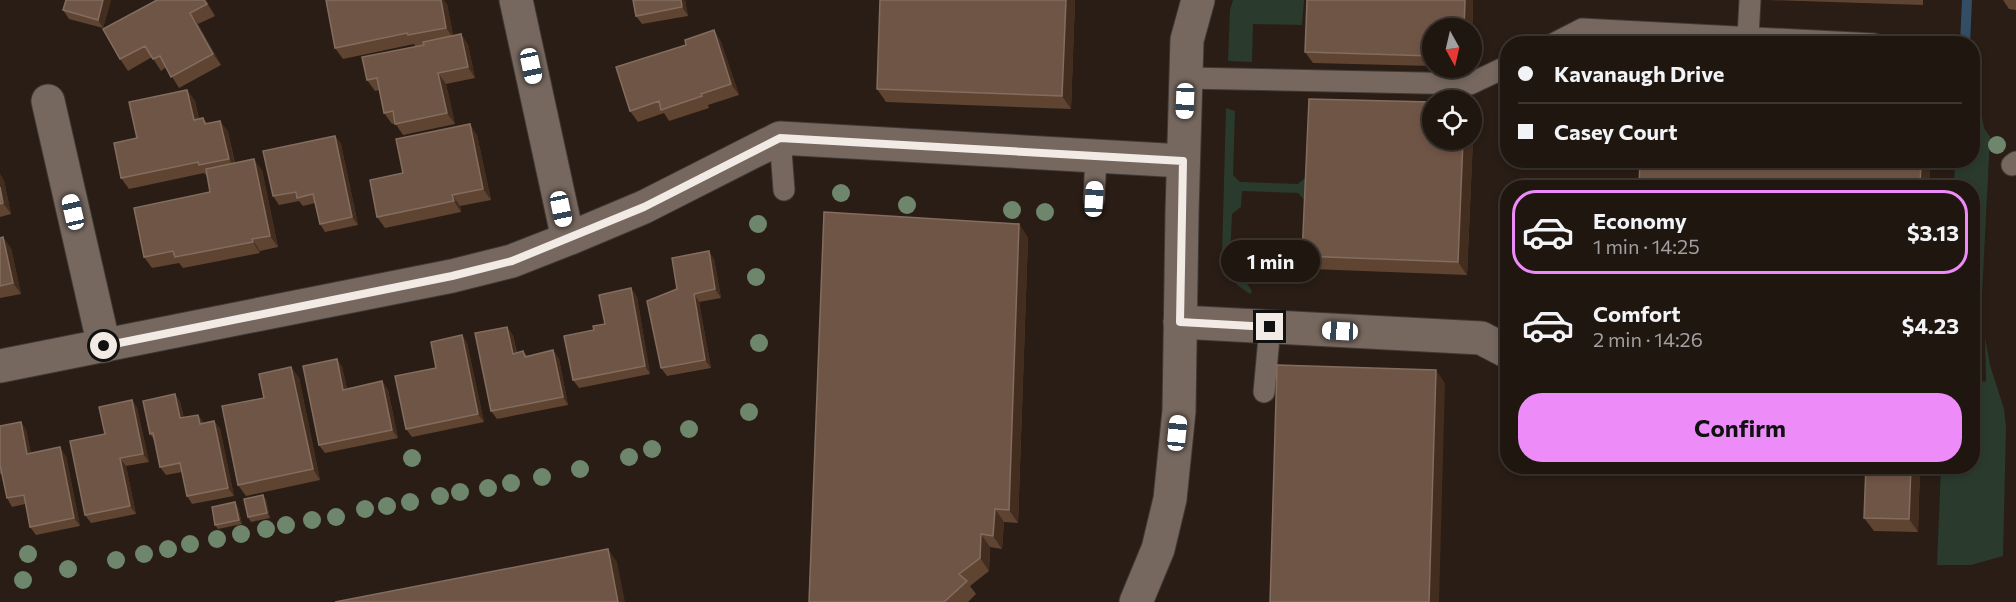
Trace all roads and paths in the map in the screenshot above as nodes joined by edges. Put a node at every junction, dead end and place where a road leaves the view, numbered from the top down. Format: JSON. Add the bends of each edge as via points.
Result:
{"nodes":[{"id":1,"x":516,"y":0,"type":"edge"},
{"id":2,"x":1198,"y":0,"type":"edge"},
{"id":3,"x":1749,"y":0,"type":"edge"},
{"id":4,"x":1570,"y":36,"type":"edge"},
{"id":5,"x":1706,"y":36,"type":"edge"},
{"id":6,"x":1748,"y":36,"type":"edge"},
{"id":7,"x":1500,"y":70,"type":"edge"},
{"id":8,"x":1186,"y":78,"type":"junction"},
{"id":9,"x":48,"y":101,"type":"dead end"},
{"id":10,"x":780,"y":138,"type":"junction"},
{"id":11,"x":1096,"y":156,"type":"junction"},
{"id":12,"x":1183,"y":161,"type":"junction"},
{"id":13,"x":784,"y":190,"type":"dead end"},
{"id":14,"x":1094,"y":199,"type":"dead end"},
{"id":15,"x":568,"y":239,"type":"junction"},
{"id":16,"x":1180,"y":322,"type":"junction"},
{"id":17,"x":1270,"y":327,"type":"junction"},
{"id":18,"x":104,"y":346,"type":"junction"},
{"id":19,"x":1500,"y":348,"type":"edge"},
{"id":20,"x":0,"y":366,"type":"edge"},
{"id":21,"x":1264,"y":392,"type":"dead end"},
{"id":22,"x":1136,"y":602,"type":"edge"}],
"edges":[{"from":1,"to":15,"type":"street"},
{"from":2,"to":8,"type":"street","via":[[1187,40]]},
{"from":3,"to":6,"type":"lane"},
{"from":4,"to":5,"type":"lane","via":[[1582,30]]},
{"from":7,"to":8,"type":"lane","via":[[1470,84]]},
{"from":8,"to":12,"type":"street"},
{"from":9,"to":18,"type":"street"},
{"from":10,"to":11,"type":"street"},
{"from":10,"to":13,"type":"lane"},
{"from":10,"to":15,"type":"street","via":[[644,207]]},
{"from":11,"to":12,"type":"street"},
{"from":11,"to":14,"type":"lane"},
{"from":12,"to":16,"type":"street"},
{"from":15,"to":18,"type":"street","via":[[512,261],[452,276]]},
{"from":16,"to":17,"type":"street"},
{"from":16,"to":22,"type":"street","via":[[1179,411],[1170,498],[1158,549]]},
{"from":17,"to":19,"type":"street","via":[[1481,338]]},
{"from":17,"to":21,"type":"lane"},
{"from":18,"to":20,"type":"street"}]}
